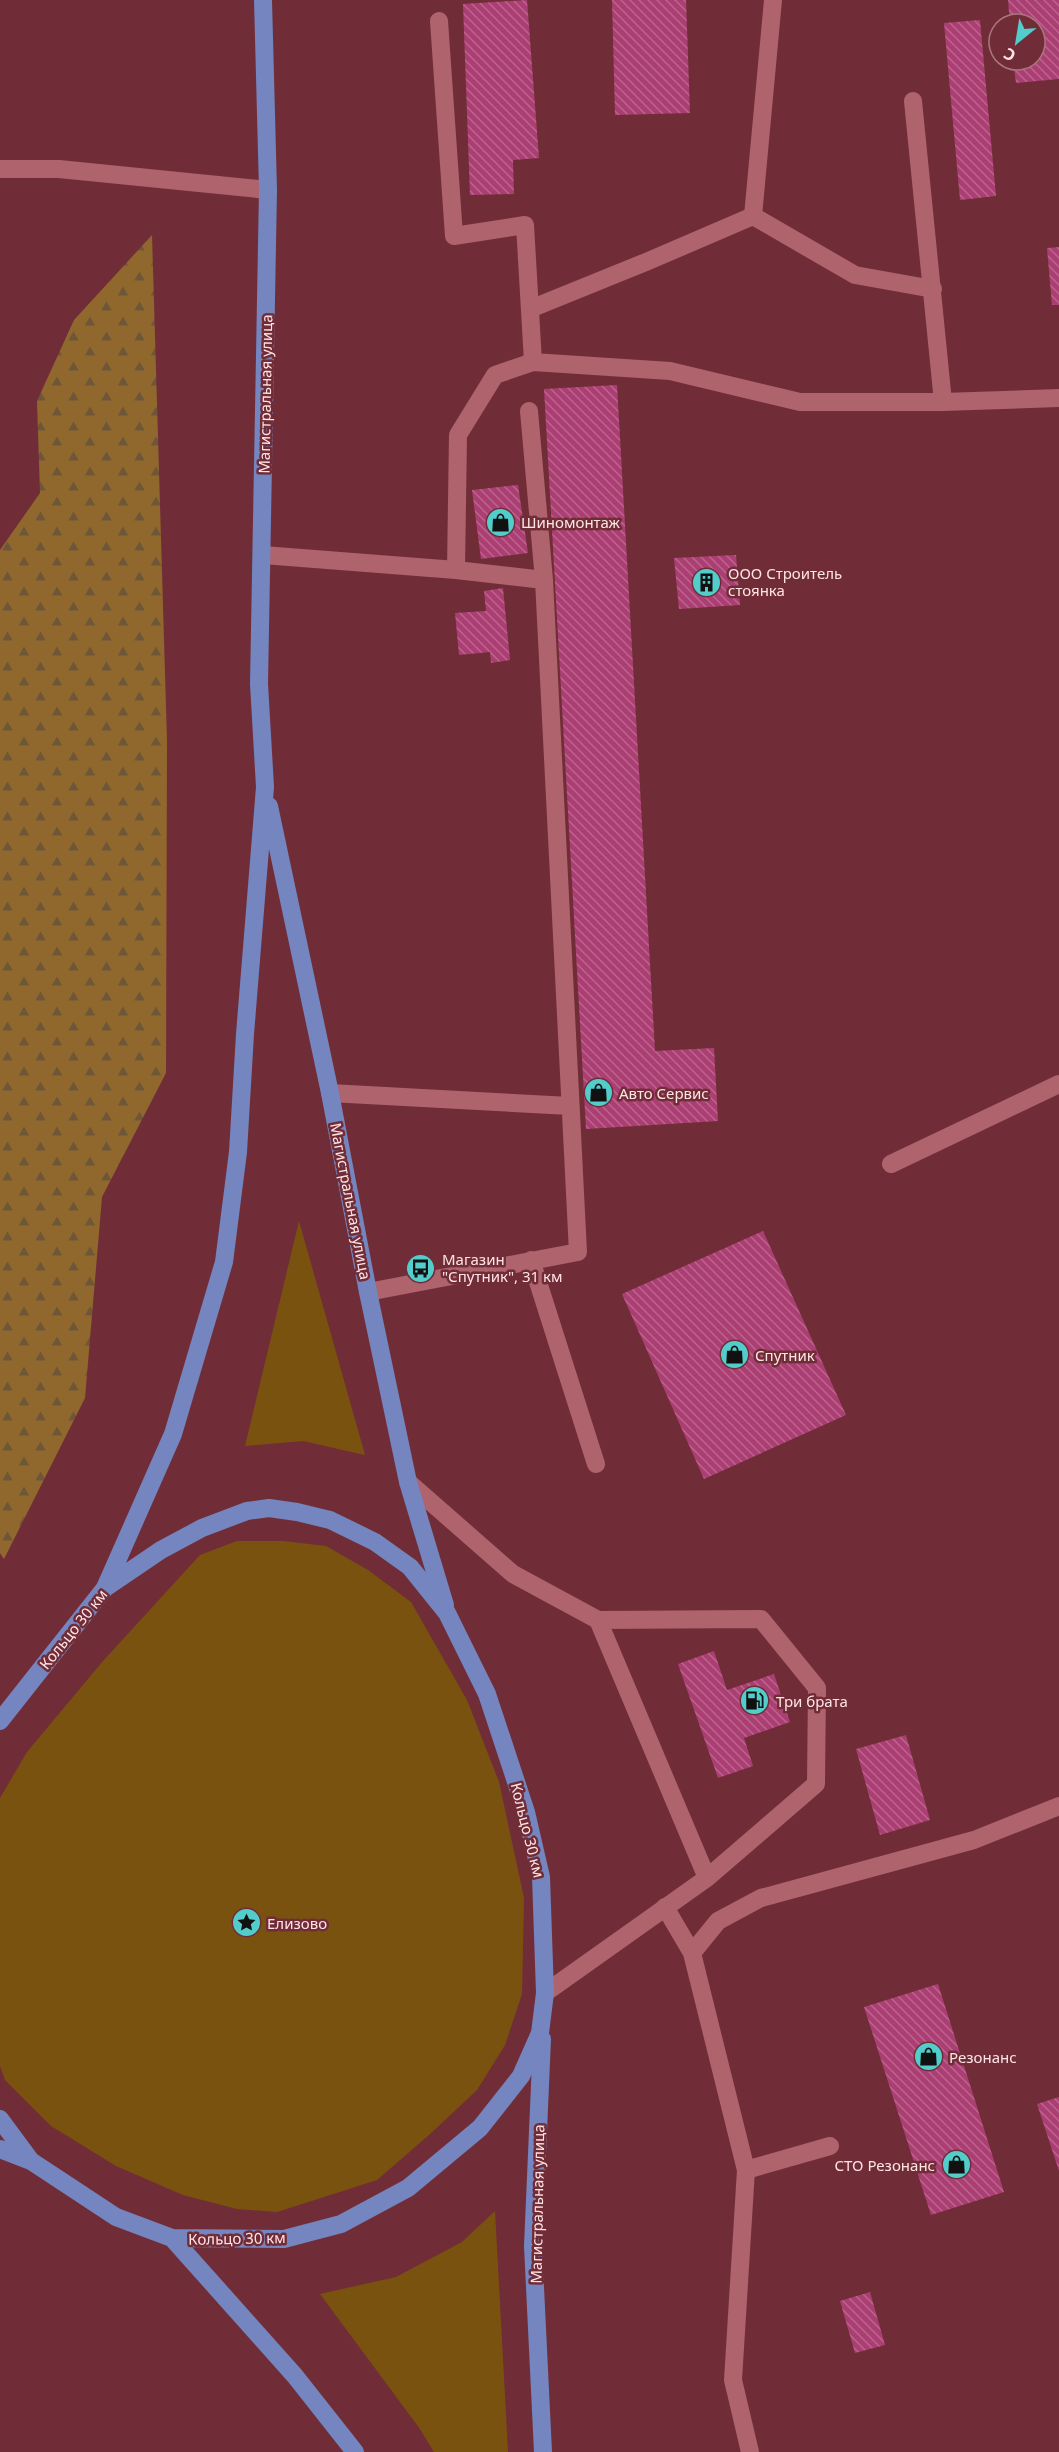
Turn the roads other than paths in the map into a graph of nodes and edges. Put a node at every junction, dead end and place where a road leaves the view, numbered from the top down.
1 (263, 0) edge
2 (773, 0) edge
3 (439, 21) dead end
4 (913, 100) dead end
5 (0, 169) edge
6 (268, 190) junction
7 (753, 216) junction
8 (933, 289) junction
9 (530, 309) junction
10 (532, 362) junction
11 (1059, 398) edge
12 (943, 402) junction
13 (529, 411) dead end
14 (263, 555) junction
15 (456, 570) junction
16 (544, 580) junction
17 (265, 787) junction
18 (1059, 1084) edge
19 (330, 1093) junction
20 (570, 1106) junction
21 (891, 1164) dead end
22 (531, 1260) junction
23 (368, 1292) junction
24 (596, 1464) dead end
25 (408, 1482) junction
26 (105, 1588) junction
27 (447, 1613) junction
28 (597, 1620) junction
29 (0, 1720) edge
30 (1059, 1806) edge
31 (708, 1878) junction
32 (665, 1907) junction
33 (692, 1953) junction
34 (545, 1993) junction
35 (0, 2119) edge
36 (830, 2146) dead end
37 (0, 2149) edge
38 (31, 2161) junction
39 (746, 2170) junction
40 (172, 2238) junction
41 (355, 2452) edge
42 (543, 2452) edge
43 (750, 2452) edge

1 - 6 main road, Магистральная улица
2 - 7 street
3 - 9 street
4 - 8 street
5 - 6 street
6 - 14 main road, Магистральная улица
7 - 8 street
7 - 9 street
8 - 12 street
9 - 10 street
10 - 12 street
10 - 15 street
11 - 12 street
13 - 16 street
14 - 15 street
14 - 17 main road, Магистральная улица
15 - 16 street
16 - 20 street
17 - 19 main road, Магистральная улица
17 - 26 main road, Магистральная улица
18 - 21 street
19 - 20 street
19 - 23 main road, Магистральная улица
20 - 22 street
22 - 23 street
22 - 24 street
23 - 25 main road, Магистральная улица
25 - 27 main road, Магистральная улица
25 - 28 street
26 - 27 main road, Кольцо 30 км
26 - 29 main road, Кольцо 30 км
27 - 34 main road, Кольцо 30 км
28 - 31 street
28 - 31 street
30 - 33 street
31 - 32 street
32 - 33 street
32 - 34 street
33 - 39 street
34 - 40 main road, Кольцо 30 км
34 - 42 main road, Магистральная улица
35 - 38 main road, Кольцо 30 км
36 - 39 street
37 - 38 main road
38 - 40 main road, Кольцо 30 км
39 - 43 street
40 - 41 main road

